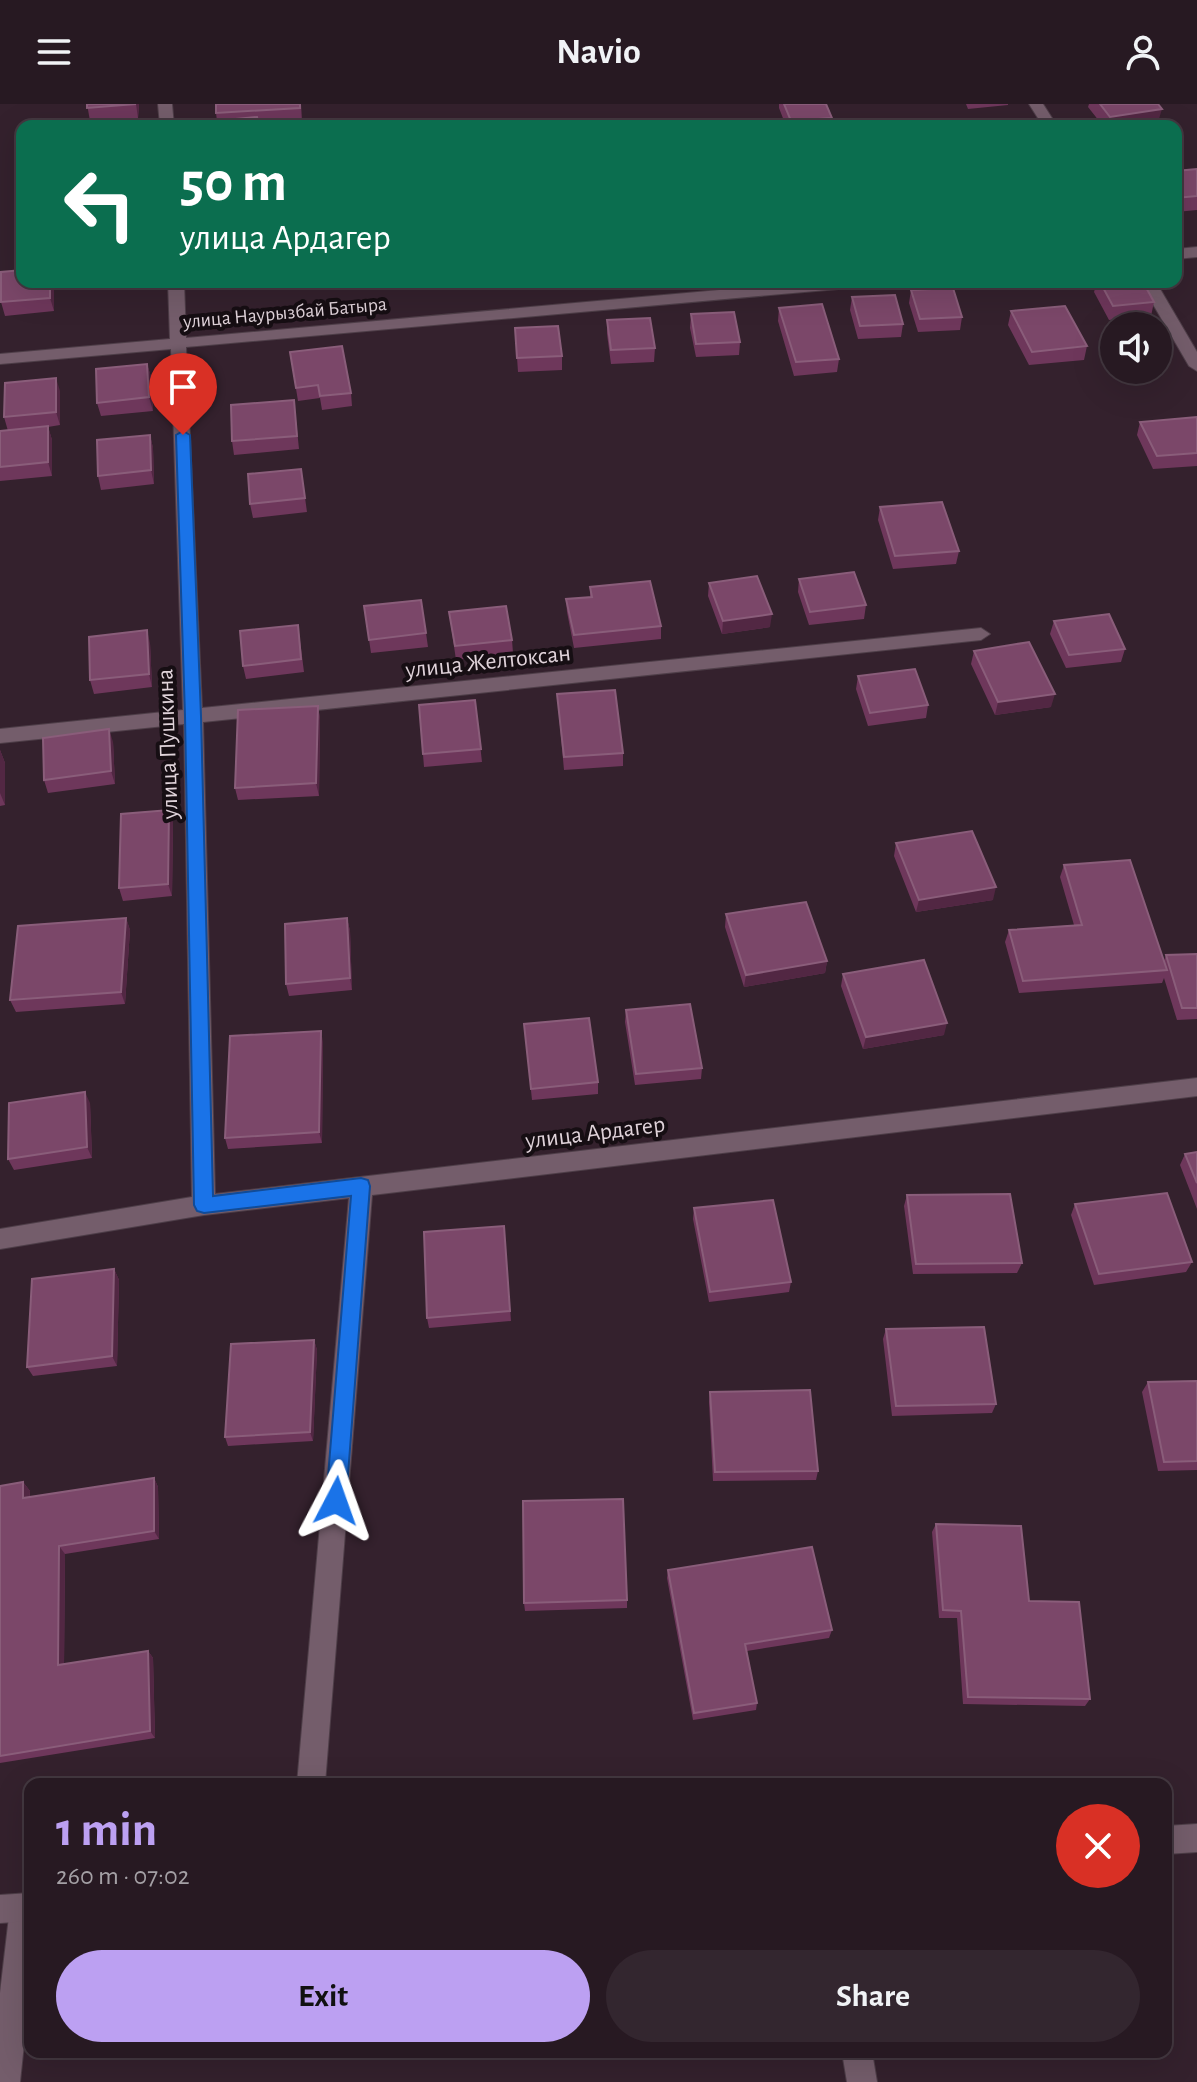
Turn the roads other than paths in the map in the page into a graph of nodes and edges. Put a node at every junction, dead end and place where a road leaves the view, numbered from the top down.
1 (176, 288) edge
2 (793, 288) edge
3 (1152, 288) edge
4 (179, 342) junction
5 (0, 359) edge
6 (1197, 366) edge
7 (981, 634) dead end
8 (193, 716) junction
9 (0, 736) edge
10 (1197, 1087) edge
11 (361, 1186) junction
12 (204, 1205) junction
13 (0, 1239) edge
14 (312, 1778) edge
15 (1197, 1838) edge
16 (1172, 1840) edge
17 (18, 1908) edge
18 (858, 2058) edge
19 (5, 2082) edge
20 (862, 2082) edge

1 - 4 street, улица Пушкина
2 - 4 street, улица Наурызбай Батыра
3 - 6 street
4 - 5 street, улица Наурызбай Батыра
4 - 8 street, улица Пушкина
7 - 8 street, улица Желтоксан
8 - 9 street, улица Желтоксан
8 - 12 street, улица Пушкина
10 - 11 street, улица Ардагер
11 - 12 street, улица Ардагер
11 - 14 street
12 - 13 street, улица Ардагер
15 - 16 street
17 - 19 street
18 - 20 street

